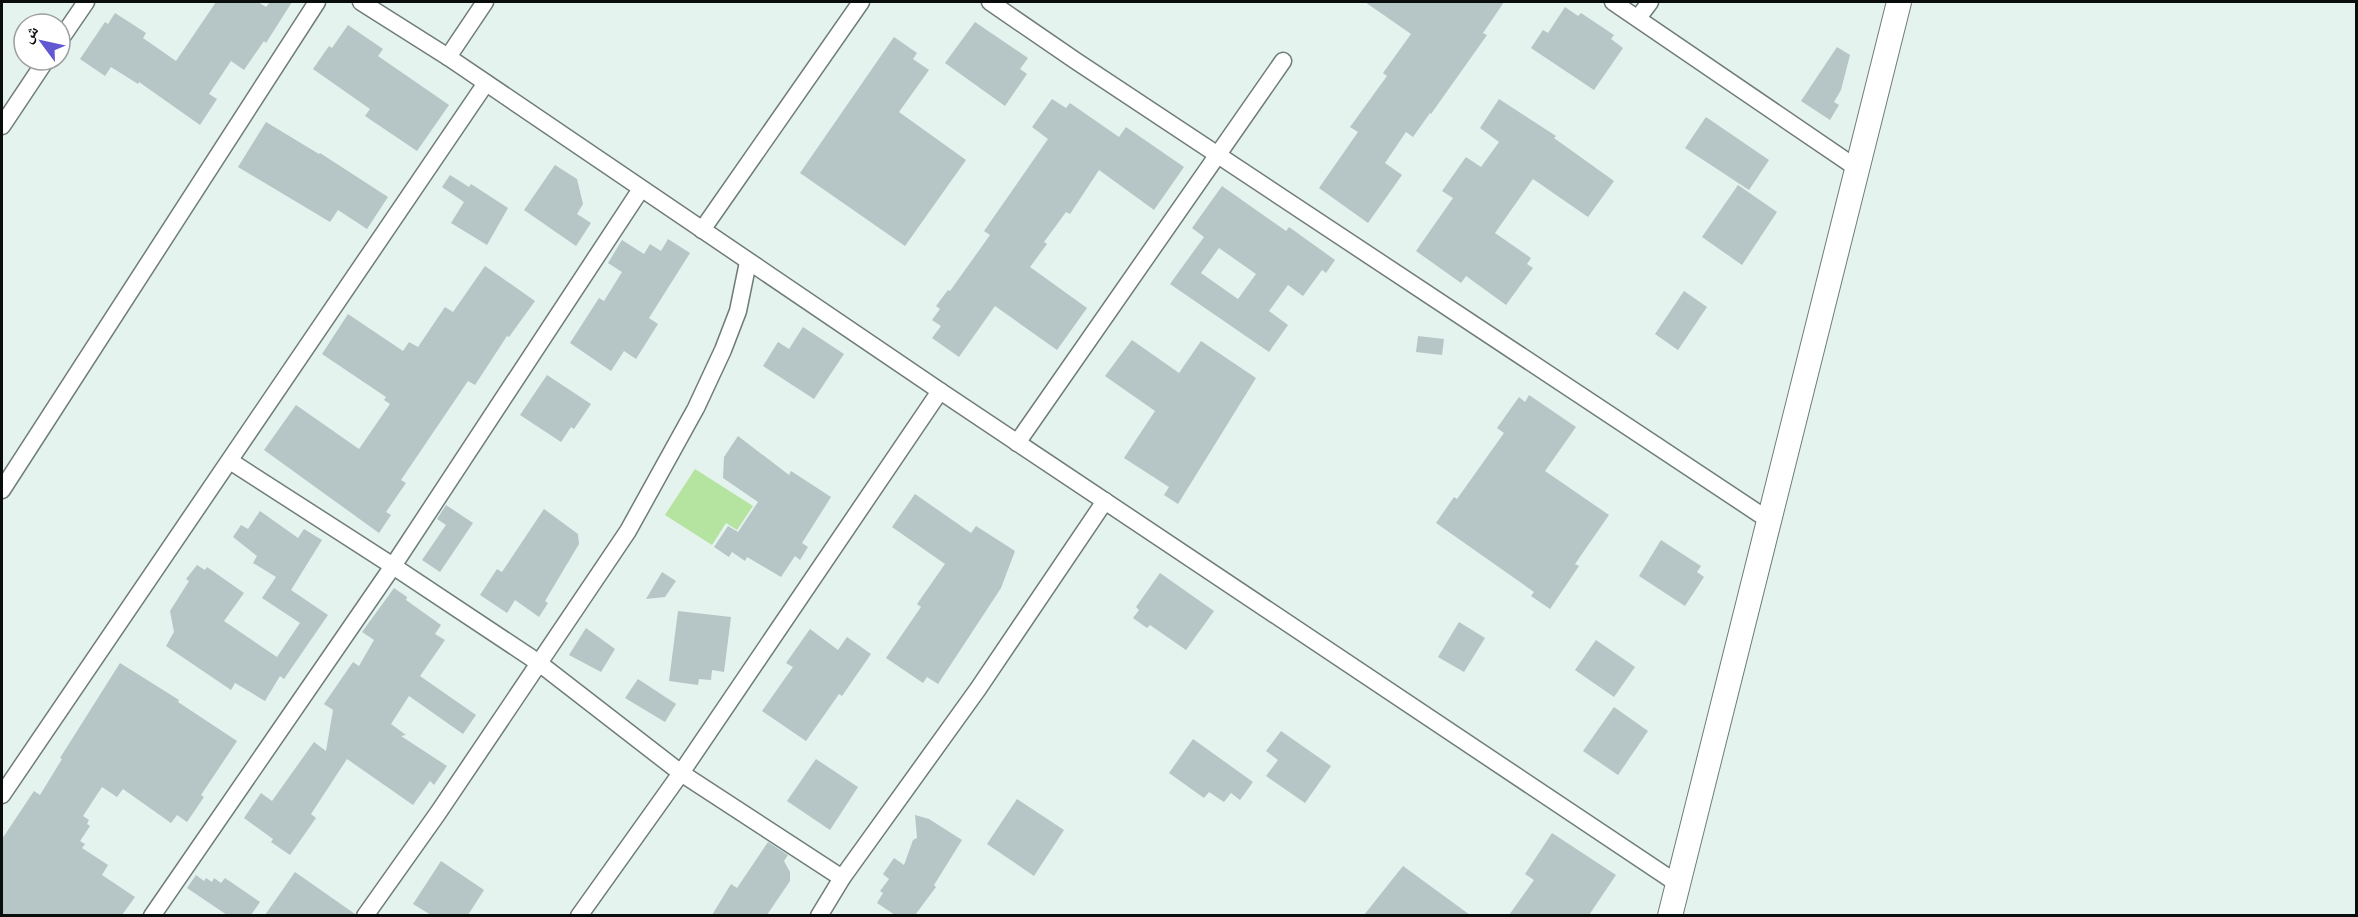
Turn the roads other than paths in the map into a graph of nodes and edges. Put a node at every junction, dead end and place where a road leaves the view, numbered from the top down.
1 (86, 2) edge
2 (317, 2) edge
3 (362, 2) edge
4 (485, 2) edge
5 (861, 2) edge
6 (990, 2) edge
7 (1613, 2) edge
8 (1650, 2) edge
9 (1899, 2) edge
10 (1638, 18) junction
11 (72, 22) edge
12 (448, 57) junction
13 (1283, 61) dead end
14 (38, 72) edge
15 (486, 83) junction
16 (2, 126) edge
17 (1217, 154) junction
18 (1858, 169) junction
19 (641, 189) junction
20 (702, 230) junction
21 (748, 262) junction
22 (940, 391) junction
23 (1017, 443) junction
24 (230, 461) junction
25 (2, 490) edge
26 (1105, 501) junction
27 (1770, 521) junction
28 (393, 566) junction
29 (539, 663) junction
30 (681, 773) junction
31 (2, 795) edge
32 (842, 878) junction
33 (1678, 884) junction
34 (152, 915) edge
35 (365, 915) edge
36 (579, 915) edge
37 (819, 915) edge
38 (1670, 915) edge

1 - 11 street
2 - 25 street
3 - 12 street
4 - 12 street
5 - 20 street
6 - 17 street
7 - 10 street
8 - 10 street
9 - 18 street
10 - 18 street
12 - 15 street
13 - 17 street
14 - 16 street
15 - 19 street
15 - 24 street
17 - 23 street
17 - 27 street
18 - 27 street
19 - 20 street
19 - 28 street
20 - 21 street
21 - 22 street
21 - 29 street
22 - 23 street
22 - 30 street
23 - 26 street
24 - 28 street
24 - 31 street
26 - 32 street
26 - 33 street
27 - 33 street
28 - 29 street
28 - 34 street
29 - 30 street
29 - 35 street
30 - 32 street
30 - 36 street
32 - 37 street
33 - 38 street

